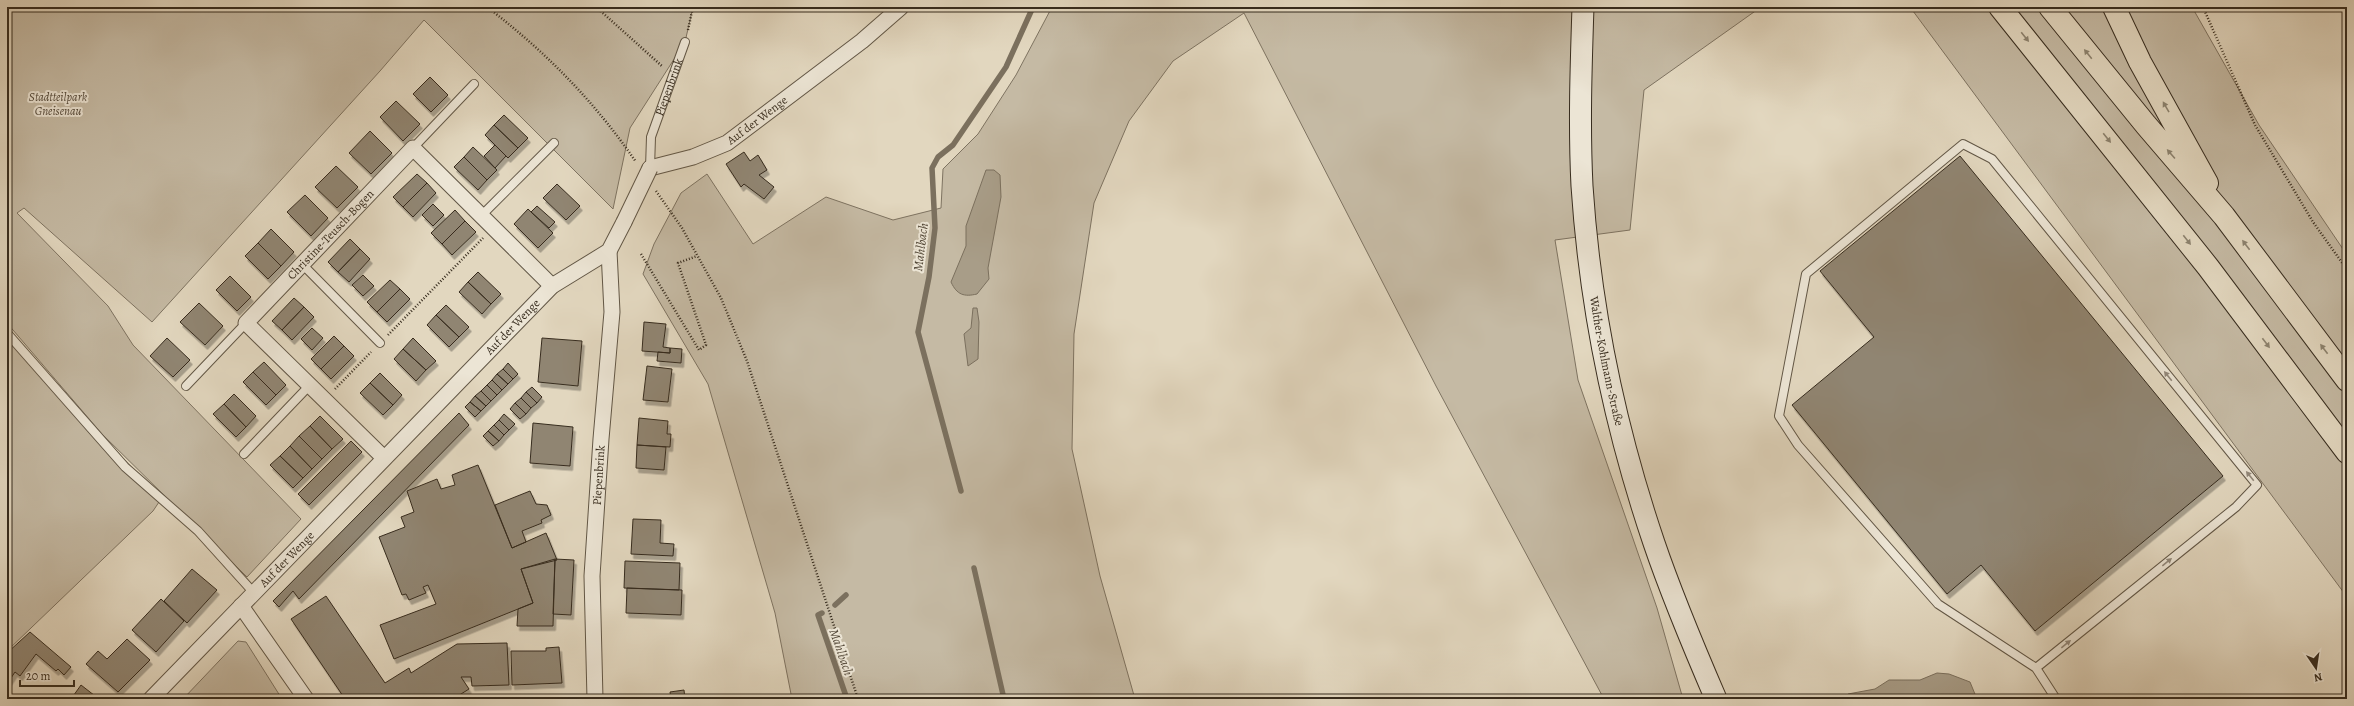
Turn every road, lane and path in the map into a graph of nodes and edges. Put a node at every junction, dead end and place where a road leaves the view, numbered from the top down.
1 (487, 7) edge
2 (596, 7) edge
3 (693, 7) edge
4 (901, 7) edge
5 (1583, 7) edge
6 (2000, 7) edge
7 (2050, 7) edge
8 (2114, 7) edge
9 (2203, 7) edge
10 (685, 42) joint
11 (650, 55) dead end
12 (474, 84) dead end
13 (554, 143) dead end
14 (413, 148) junction
15 (645, 167) junction
16 (652, 185) dead end
17 (481, 216) junction
18 (2224, 216) junction
19 (493, 228) junction
20 (609, 252) junction
21 (641, 254) dead end
22 (697, 256) junction
23 (302, 264) junction
24 (2347, 266) edge
25 (552, 286) junction
26 (246, 323) junction
27 (7, 333) edge
28 (380, 343) junction
29 (2347, 380) edge
30 (310, 385) junction
31 (186, 386) dead end
32 (324, 400) junction
33 (2347, 452) edge
34 (244, 454) dead end
35 (383, 458) junction
36 (254, 593) junction
37 (241, 606) junction
38 (2036, 668) junction
39 (151, 699) edge
40 (306, 699) edge
41 (595, 699) edge
42 (858, 699) edge
43 (1716, 699) edge
44 (2056, 699) edge

1 - 15 path
2 - 11 path
3 - 10 path, Piepenbrink
4 - 15 street, Auf der Wenge
5 - 43 main road, Walther-Kohlmann-Straße
6 -> 33 highway
18 -> 7 highway
18 -> 8 highway
9 - 24 path
10 - 15 lane, Piepenbrink
12 - 14 lane
13 - 17 lane
14 - 17 street
14 - 23 street, Christine-Teusch-Bogen
15 - 20 street, bridge
16 - 22 path
17 - 19 street
29 -> 18 highway
19 - 25 street
19 - 28 path
20 - 25 street, Auf der Wenge
20 - 41 street, Piepenbrink
21 - 22 path
22 - 42 path
23 - 26 street, Christine-Teusch-Bogen
23 - 28 lane
25 - 35 street, Auf der Wenge
26 - 30 street
26 - 31 lane
27 - 36 lane
28 - 32 path
30 - 32 street
30 - 34 lane
32 - 35 street
35 - 36 street, Auf der Wenge
36 - 37 street, Auf der Wenge
37 - 39 street, Auf der Wenge
37 - 40 street
38 -> 38 lane
38 - 44 lane

